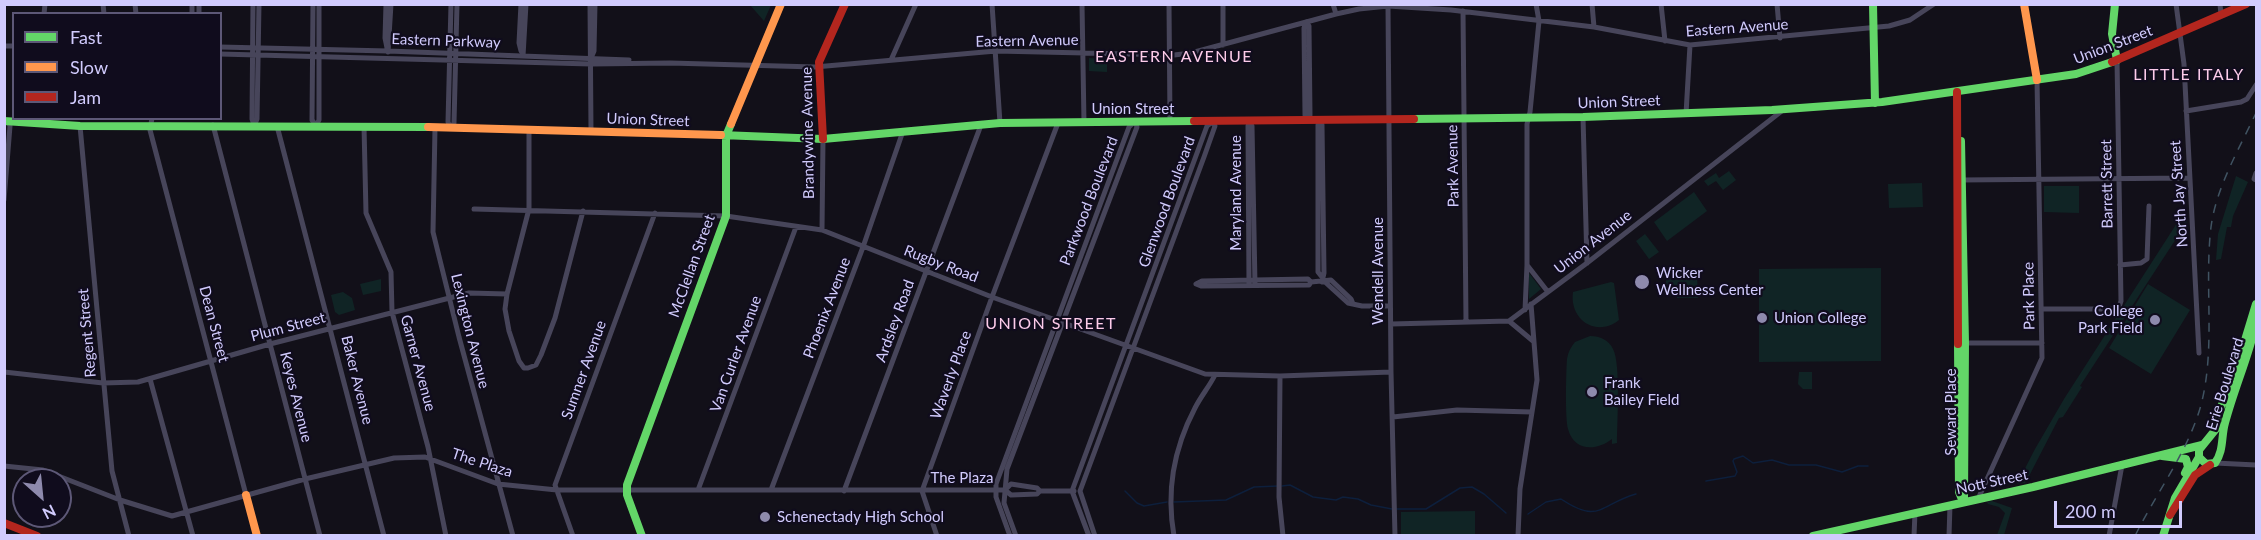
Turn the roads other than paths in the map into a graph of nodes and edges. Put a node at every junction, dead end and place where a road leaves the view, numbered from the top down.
1 (253, 4) edge
2 (259, 4) edge
3 (313, 4) edge
4 (319, 4) edge
5 (386, 4) edge
6 (392, 4) edge
7 (451, 4) edge
8 (457, 4) edge
9 (520, 4) edge
10 (526, 4) edge
11 (590, 4) edge
12 (596, 4) edge
13 (781, 4) edge
14 (845, 4) edge
15 (916, 4) edge
16 (992, 4) edge
17 (1082, 4) edge
18 (1169, 4) edge
19 (1222, 4) edge
20 (1334, 4) edge
21 (1480, 4) edge
22 (1536, 4) edge
23 (1592, 4) edge
24 (1661, 4) edge
25 (1777, 4) edge
26 (1873, 4) edge
27 (1934, 4) edge
28 (2024, 4) edge
29 (2115, 4) edge
30 (2176, 4) edge
31 (2220, 4) edge
32 (2246, 4) edge
33 (1388, 6) junction
34 (1451, 7) edge
35 (1463, 11) junction
36 (1481, 13) junction
37 (1336, 14) junction
38 (2221, 15) junction
39 (1539, 21) junction
40 (1306, 22) junction
41 (1594, 27) junction
42 (1874, 29) junction
43 (2180, 33) junction
44 (1780, 38) junction
45 (1665, 41) junction
46 (1223, 45) junction
47 (1690, 45) junction
48 (222, 47) edge
49 (256, 48) junction
50 (996, 51) junction
51 (1083, 52) junction
52 (316, 53) junction
53 (222, 54) edge
54 (388, 54) junction
55 (1170, 54) junction
56 (256, 55) junction
57 (452, 56) junction
58 (523, 58) junction
59 (891, 60) junction
60 (2117, 60) junction
61 (591, 61) junction
62 (754, 66) junction
63 (819, 67) junction
64 (2037, 80) junction
65 (2256, 85) edge
66 (1957, 92) junction
67 (1875, 103) junction
68 (1784, 109) junction
69 (2186, 111) junction
70 (1686, 114) junction
71 (1582, 117) junction
72 (1464, 118) junction
73 (1528, 118) junction
74 (1308, 120) junction
75 (1320, 120) junction
76 (1390, 120) junction
77 (6, 121) edge
78 (1250, 121) junction
79 (121, 122) edge
80 (152, 122) edge
81 (1135, 122) junction
82 (1170, 122) junction
83 (1212, 122) junction
84 (1000, 123) junction
85 (1059, 123) junction
86 (1083, 123) junction
87 (213, 125) junction
88 (981, 125) junction
89 (80, 126) junction
90 (254, 126) junction
91 (277, 126) junction
92 (316, 126) junction
93 (364, 126) junction
94 (435, 128) junction
95 (450, 128) junction
96 (529, 130) junction
97 (591, 131) junction
98 (902, 134) junction
99 (726, 136) junction
100 (823, 139) junction
101 (2119, 177) junction
102 (2189, 178) junction
103 (1959, 180) junction
104 (2039, 180) junction
105 (4, 200) edge
106 (2149, 206) dead end
107 (474, 209) dead end
108 (529, 209) junction
109 (584, 211) junction
110 (655, 213) junction
111 (726, 216) junction
112 (796, 227) junction
113 (822, 230) junction
114 (863, 247) junction
115 (1587, 263) junction
116 (2120, 264) junction
117 (1527, 265) junction
118 (927, 271) junction
119 (1323, 280) junction
120 (1252, 282) junction
121 (1548, 292) junction
122 (507, 294) junction
123 (992, 297) junction
124 (450, 298) junction
125 (1532, 304) junction
126 (2256, 304) edge
127 (1390, 306) junction
128 (1525, 309) junction
129 (2042, 309) junction
130 (392, 312) junction
131 (1466, 321) junction
132 (1509, 321) junction
133 (1060, 322) junction
134 (1391, 324) junction
135 (2256, 324) edge
136 (331, 328) junction
137 (1533, 341) junction
138 (1961, 343) junction
139 (2043, 343) junction
140 (270, 344) junction
141 (1130, 348) junction
142 (2199, 353) dead end
143 (210, 361) junction
144 (4, 372) edge
145 (1391, 372) junction
146 (1215, 375) junction
147 (1280, 376) junction
148 (150, 380) junction
149 (103, 383) junction
150 (1533, 412) junction
151 (1393, 417) junction
152 (2203, 444) junction
153 (2177, 452) junction
154 (2221, 453) junction
155 (2162, 456) junction
156 (2198, 456) junction
157 (429, 458) junction
158 (2234, 463) junction
159 (365, 464) junction
160 (2212, 464) junction
161 (2122, 465) junction
162 (2256, 465) edge
163 (4, 466) edge
164 (305, 479) junction
165 (2184, 482) junction
166 (498, 484) junction
167 (557, 490) junction
168 (626, 490) junction
169 (698, 490) junction
170 (771, 490) junction
171 (995, 490) junction
172 (1005, 490) junction
173 (844, 491) junction
174 (922, 491) junction
175 (1040, 491) junction
176 (1072, 491) junction
177 (1080, 491) junction
178 (246, 495) junction
179 (1978, 499) junction
180 (120, 500) junction
181 (1964, 502) junction
182 (1950, 505) junction
183 (186, 512) junction
184 (1915, 512) junction
185 (2169, 517) junction
186 (4, 523) edge
187 (1829, 534) edge
188 (37, 536) edge
189 (129, 536) edge
190 (193, 536) edge
191 (257, 536) edge
192 (320, 536) edge
193 (384, 536) edge
194 (446, 536) edge
195 (513, 536) edge
196 (573, 536) edge
197 (642, 536) edge
198 (937, 536) edge
199 (1010, 536) edge
200 (1016, 536) edge
201 (1089, 536) edge
202 (1095, 536) edge
203 (1174, 536) edge
204 (1283, 536) edge
205 (1395, 536) edge
206 (1518, 536) edge
207 (1813, 536) edge
208 (1914, 536) edge
209 (1949, 536) edge
210 (2109, 536) edge
211 (2163, 536) edge

1 - 49 street
2 - 49 street
3 - 52 street
4 - 52 street
5 - 54 street
6 - 54 street
7 - 57 street
8 - 57 street
9 - 58 street
10 - 58 street
11 - 61 street
12 - 61 street
13 - 62 main road, McClellan Street
14 - 63 main road, Brandywine Avenue
15 - 59 street
16 - 50 street
17 - 51 street
18 - 55 street
19 - 46 street
20 - 37 street
21 - 36 street
22 - 39 street
23 - 41 street
24 - 45 street
25 - 44 street
26 - 42 main road
27 - 42 street, Eastern Avenue
28 - 64 main road
29 - 60 main road
30 - 43 street, North Jay Street
31 - 38 street
32 - 38 main road, Union Street
33 - 34 street, Eastern Avenue
33 - 37 street, Eastern Avenue
33 - 76 street, Wendell Avenue
34 - 35 street, Eastern Avenue
35 - 36 street, Eastern Avenue
35 - 72 street, Park Avenue
36 - 39 street, Eastern Avenue
37 - 40 street, Eastern Avenue
38 - 43 main road, Union Street
39 - 41 street, Eastern Avenue
39 - 73 street
40 - 46 street, Eastern Avenue
40 - 74 street
41 - 45 street, Eastern Avenue
42 - 44 street, Eastern Avenue
42 - 67 main road
43 - 60 main road, Union Street
43 - 69 street, North Jay Street
44 - 47 street, Eastern Avenue
45 - 47 street, Eastern Avenue
46 - 55 street, Eastern Avenue
47 - 70 street
48 - 49 street, Eastern Parkway
49 - 52 street, Eastern Parkway
49 - 56 street
50 - 51 street, Eastern Avenue
50 - 59 street, Eastern Avenue
50 - 84 street
51 - 55 street, Eastern Avenue
51 - 86 street
52 - 54 street, Eastern Parkway
52 - 56 street, Eastern Parkway
52 - 92 street
53 - 56 street, Eastern Parkway
54 - 57 street, Eastern Parkway
55 - 82 street
56 - 90 street
57 - 58 street, Eastern Parkway
57 - 95 street
58 - 61 street, Eastern Parkway
59 - 63 street, Eastern Avenue
60 - 64 main road, Union Street
60 - 101 street, Barrett Street
61 - 62 street, Eastern Parkway
61 - 97 street
62 - 63 street, Eastern Parkway
62 - 99 main road, McClellan Street
63 - 100 main road, Brandywine Avenue
64 - 66 main road, Union Street
64 - 104 street, Park Place
65 - 69 street
66 - 67 main road, Union Street
66 - 103 main road, Seward Place
67 - 68 main road, Union Street
68 - 70 main road, Union Street
68 - 115 street, Union Avenue
69 - 102 street, North Jay Street
70 - 71 main road, Union Street
71 - 73 main road, Union Street
71 - 115 street
72 - 73 main road, Union Street
72 - 76 main road, Union Street
72 - 131 street, Park Avenue
73 - 117 street
74 - 75 main road, Union Street
74 - 78 main road, Union Street
75 - 76 main road, Union Street
75 - 119 street
76 - 127 street, Wendell Avenue
77 - 89 main road, Union Street
77 - 105 street
78 - 83 main road, Union Street
78 - 120 street, Maryland Avenue
79 - 80 main road, Union Street
79 - 89 main road, Union Street
80 - 87 main road, Union Street
80 - 143 street, Dean Street
81 - 82 main road, Union Street
81 - 86 main road, Union Street
81 - 133 street, Parkwood Boulevard
82 - 83 main road, Union Street
83 - 141 street, Glenwood Boulevard
84 - 85 main road, Union Street
84 - 88 main road, Union Street
85 - 86 main road, Union Street
85 - 123 street, Waverly Place
87 - 90 main road, Union Street
87 - 140 street, Keyes Avenue
88 - 98 main road, Union Street
88 - 118 street, Ardsley Road
89 - 149 street, Regent Street
90 - 91 main road, Union Street
91 - 92 main road, Union Street
91 - 136 street, Baker Avenue
92 - 93 main road, Union Street
93 - 94 main road, Union Street
93 - 130 street, Garner Avenue
94 - 95 main road, Union Street
94 - 124 street, Lexington Avenue
95 - 96 main road, Union Street
96 - 97 main road, Union Street
96 - 108 street
97 - 99 main road, Union Street
98 - 100 main road, Union Street
98 - 114 street, Phoenix Avenue
99 - 100 main road, Union Street
99 - 111 main road, McClellan Street
100 - 113 street, Brandywine Avenue
101 - 102 street
101 - 104 street
101 - 116 street, Barrett Street
102 - 142 street, North Jay Street
103 - 104 street
103 - 138 main road, Seward Place
104 - 129 street, Park Place
106 - 116 street
107 - 108 street, Rugby Road
108 - 109 street, Rugby Road
108 - 122 street
109 - 110 street, Rugby Road
109 - 122 street
110 - 111 street, Rugby Road
110 - 167 street, Sumner Avenue
111 - 112 street, Rugby Road
111 - 168 main road, McClellan Street
112 - 113 street, Rugby Road
112 - 169 street, Van Curler Avenue
113 - 114 street, Rugby Road
114 - 118 street, Rugby Road
114 - 170 street, Phoenix Avenue
115 - 121 street, Union Avenue
116 - 129 street, Barrett Street
117 - 121 street
117 - 128 street
118 - 123 street, Rugby Road
118 - 173 street, Ardsley Road
119 - 120 street
119 - 127 street
120 - 120 street
121 - 125 street, Union Avenue
122 - 124 street, Plum Street
123 - 133 street, Rugby Road
123 - 174 street, Waverly Place
124 - 130 street, Plum Street
124 - 166 street, Lexington Avenue
125 - 128 street, Union Avenue
125 - 137 street
126 - 152 main road, Erie Boulevard
127 - 134 street, Wendell Avenue
128 - 132 street, Union Avenue
129 - 139 street, Park Place
130 - 136 street, Plum Street
130 - 157 street, Garner Avenue
131 - 132 street
131 - 134 street
132 - 137 street
133 - 141 street, Rugby Road
133 - 171 street, Parkwood Boulevard
133 - 172 street, Parkwood Boulevard
134 - 145 street, Wendell Avenue
135 - 154 main road, Erie Boulevard
136 - 140 street, Plum Street
136 - 159 street, Baker Avenue
137 - 150 street
138 - 139 street
138 - 181 main road, Seward Place
139 - 179 street, Park Place
140 - 143 street, Plum Street
140 - 164 street, Keyes Avenue
141 - 146 street, Rugby Road
141 - 176 street, Glenwood Boulevard
141 - 177 street, Glenwood Boulevard
143 - 148 street, Plum Street
143 - 178 street, Dean Street
144 - 149 street, Plum Street
145 - 147 street, Rugby Road
145 - 151 street, Wendell Avenue
146 - 147 street, Rugby Road
146 - 203 street
147 - 204 street
148 - 149 street, Plum Street
148 - 183 street
149 - 180 street, Regent Street
150 - 151 street
150 - 206 street
151 - 205 street, Wendell Avenue
152 - 153 main road, Nott Street
152 - 154 main road
152 - 156 main road
153 - 155 main road, Nott Street
153 - 156 main road, Nott Street
154 - 158 street
154 - 160 main road
155 - 161 main road, Nott Street
155 - 165 main road
156 - 160 main road
156 - 165 main road
157 - 159 street, The Plaza
157 - 166 street, The Plaza
157 - 194 street, Garner Avenue
158 - 160 street
158 - 162 street
159 - 164 street, The Plaza
159 - 193 street, Baker Avenue
160 - 185 main road
161 - 179 main road, Nott Street
161 - 210 street
163 - 180 street, The Plaza
164 - 178 street, The Plaza
164 - 192 street, Keyes Avenue
165 - 185 main road
166 - 167 street, The Plaza
166 - 195 street, Lexington Avenue
167 - 168 street, The Plaza
167 - 196 street
168 - 169 street, The Plaza
168 - 197 main road
169 - 170 street, The Plaza
170 - 173 street, The Plaza
171 - 172 street, The Plaza
171 - 174 street, The Plaza
171 - 199 street
172 - 175 street, The Plaza
172 - 175 street, The Plaza
172 - 200 street, Parkwood Boulevard
173 - 174 street, The Plaza
174 - 198 street
175 - 176 street, The Plaza
176 - 177 street, The Plaza
176 - 201 street
177 - 202 street
178 - 183 street, The Plaza
178 - 191 main road, Dean Street
179 - 181 main road, Nott Street
180 - 183 street, The Plaza
180 - 189 street, Regent Street
181 - 182 main road, Nott Street
182 - 184 main road, Nott Street
182 - 209 street
183 - 190 street
184 - 187 main road, Nott Street
184 - 208 street
185 - 211 main road
186 - 188 main road
187 - 207 main road, Nott Street

